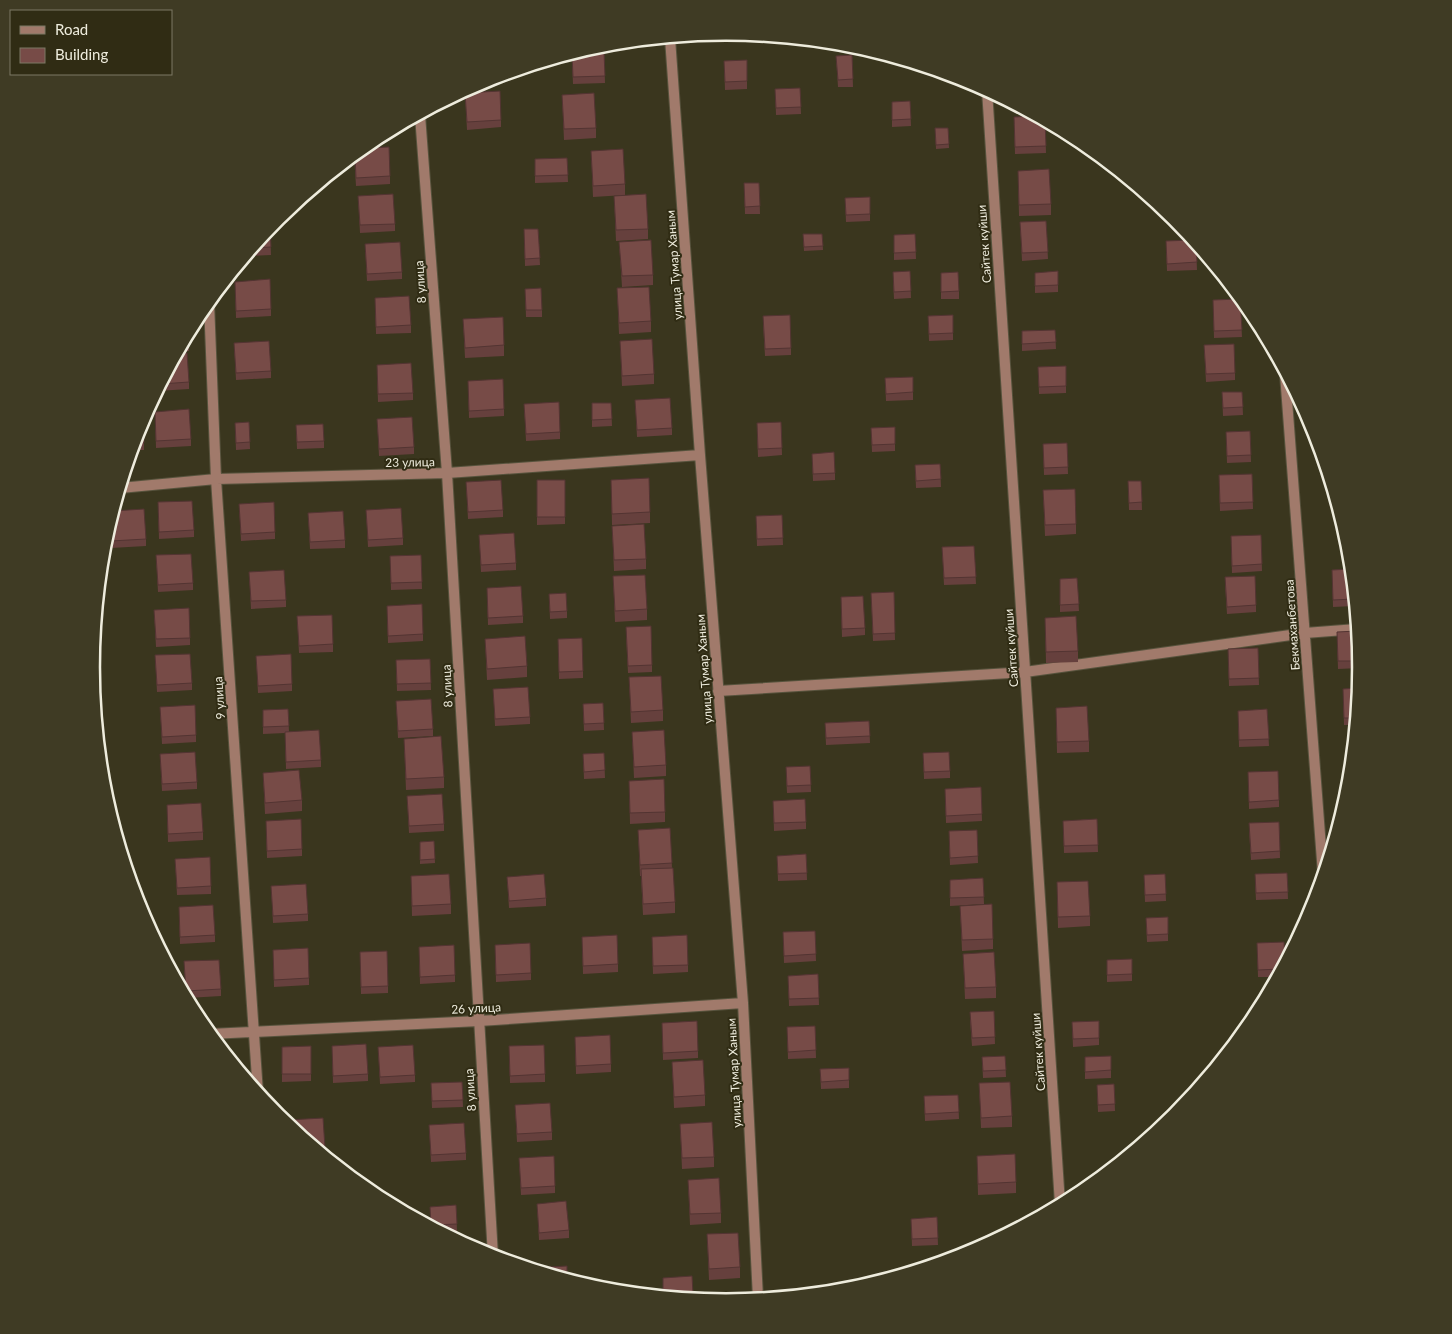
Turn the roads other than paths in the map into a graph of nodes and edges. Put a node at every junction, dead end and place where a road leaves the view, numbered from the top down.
1 (670, 44) edge
2 (988, 99) edge
3 (421, 121) edge
4 (209, 314) edge
5 (1286, 388) edge
6 (700, 455) junction
7 (447, 474) junction
8 (216, 479) junction
9 (127, 487) edge
10 (1350, 630) edge
11 (1305, 633) junction
12 (1025, 672) junction
13 (718, 691) junction
14 (1322, 858) edge
15 (743, 1003) junction
16 (478, 1021) junction
17 (255, 1031) junction
18 (219, 1033) edge
19 (257, 1081) edge
20 (1059, 1196) edge
21 (492, 1247) edge
22 (758, 1291) edge

1 - 6 street, улица Тумар Ханым
2 - 12 street, Сайтек куйши
3 - 7 street, 8 улица
4 - 8 street, 9 улица
5 - 11 street, Бекмаханбетова
6 - 7 street, 23 улица
6 - 13 street, улица Тумар Ханым
7 - 8 street, 23 улица
7 - 16 street, 8 улица
8 - 9 street, 23 улица
8 - 17 street, 9 улица
10 - 11 street
11 - 12 street
11 - 14 street, Бекмаханбетова
12 - 13 street
12 - 20 street, Сайтек куйши
13 - 15 street, улица Тумар Ханым
15 - 16 street, 26 улица
15 - 22 street, улица Тумар Ханым
16 - 17 street, 26 улица
16 - 21 street, 8 улица
17 - 18 street, 26 улица
17 - 19 street, 9 улица

